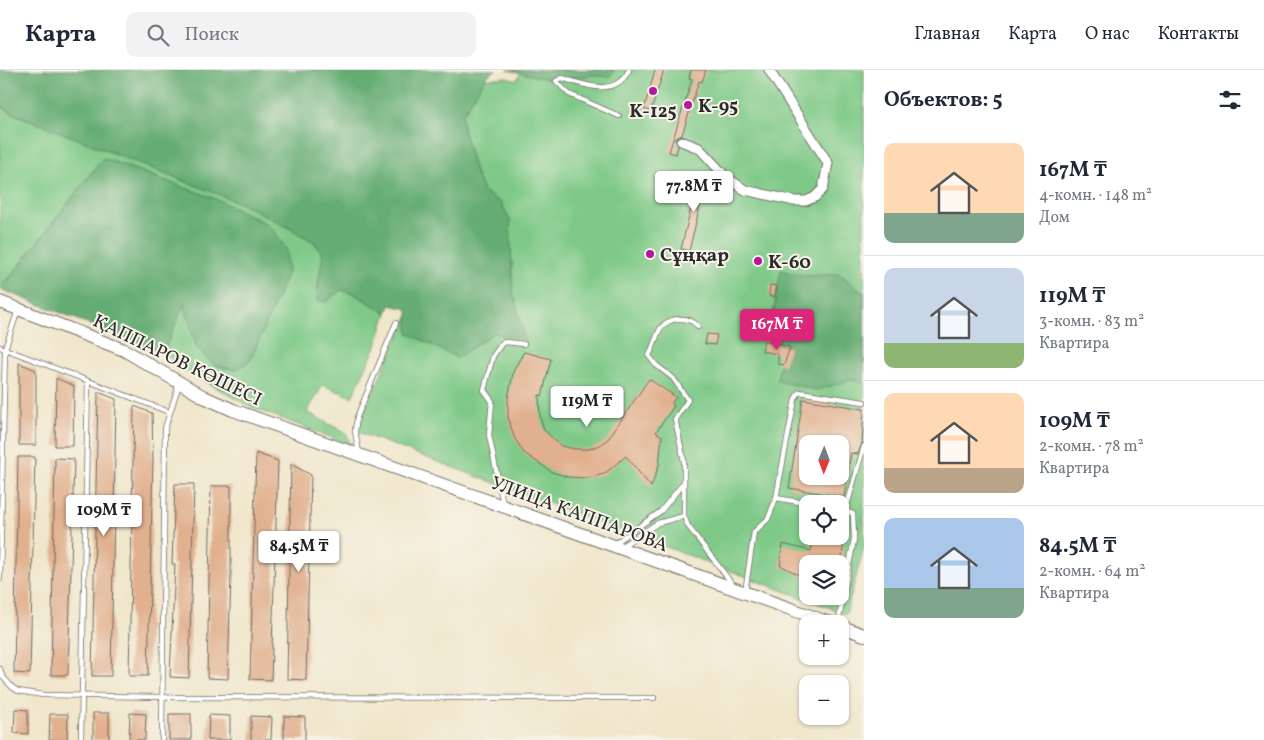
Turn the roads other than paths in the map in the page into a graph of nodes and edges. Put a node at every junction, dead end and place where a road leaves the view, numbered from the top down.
1 (629, 70) edge
2 (769, 70) edge
3 (619, 116) dead end
4 (681, 141) dead end
5 (0, 302) edge
6 (19, 309) junction
7 (396, 323) dead end
8 (698, 328) dead end
9 (524, 344) dead end
10 (2, 348) edge
11 (88, 381) junction
12 (180, 382) junction
13 (864, 402) edge
14 (169, 412) junction
15 (313, 439) joint
16 (864, 446) edge
17 (360, 454) junction
18 (684, 481) junction
19 (776, 498) junction
20 (849, 499) edge
21 (799, 502) edge
22 (504, 506) junction
23 (849, 512) edge
24 (684, 516) junction
25 (618, 546) junction
26 (0, 579) edge
27 (739, 591) junction
28 (807, 615) edge
29 (841, 615) edge
30 (849, 629) edge
31 (864, 635) edge
32 (0, 668) edge
33 (83, 696) junction
34 (162, 697) junction
35 (654, 698) dead end
36 (81, 740) edge
37 (162, 740) edge

1 - 3 lane
2 - 4 street
5 - 6 street, ҚАППАРОВ КӨШЕСІ
6 - 10 lane
6 - 12 street, ҚАППАРОВ КӨШЕСІ
7 - 17 lane
8 - 18 lane
9 - 22 lane
10 - 11 lane
10 - 26 lane
11 - 14 lane
11 - 33 lane
12 - 14 lane
12 - 15 street, ҚАППАРОВ КӨШЕСІ
13 - 19 lane
14 - 34 lane
15 - 17 street, УЛИЦА КАППАРОВА
16 - 20 lane
17 - 22 street, УЛИЦА КАППАРОВА
18 - 24 lane
18 - 25 lane
19 - 21 lane
19 - 27 lane
22 - 25 street, УЛИЦА КАППАРОВА
23 - 29 lane
24 - 25 lane
24 - 27 lane
25 - 27 street, УЛИЦА КАППАРОВА
27 - 28 street, УЛИЦА КАППАРОВА
30 - 31 street
32 - 33 lane
33 - 34 lane
33 - 36 lane
34 - 35 lane
34 - 37 lane

